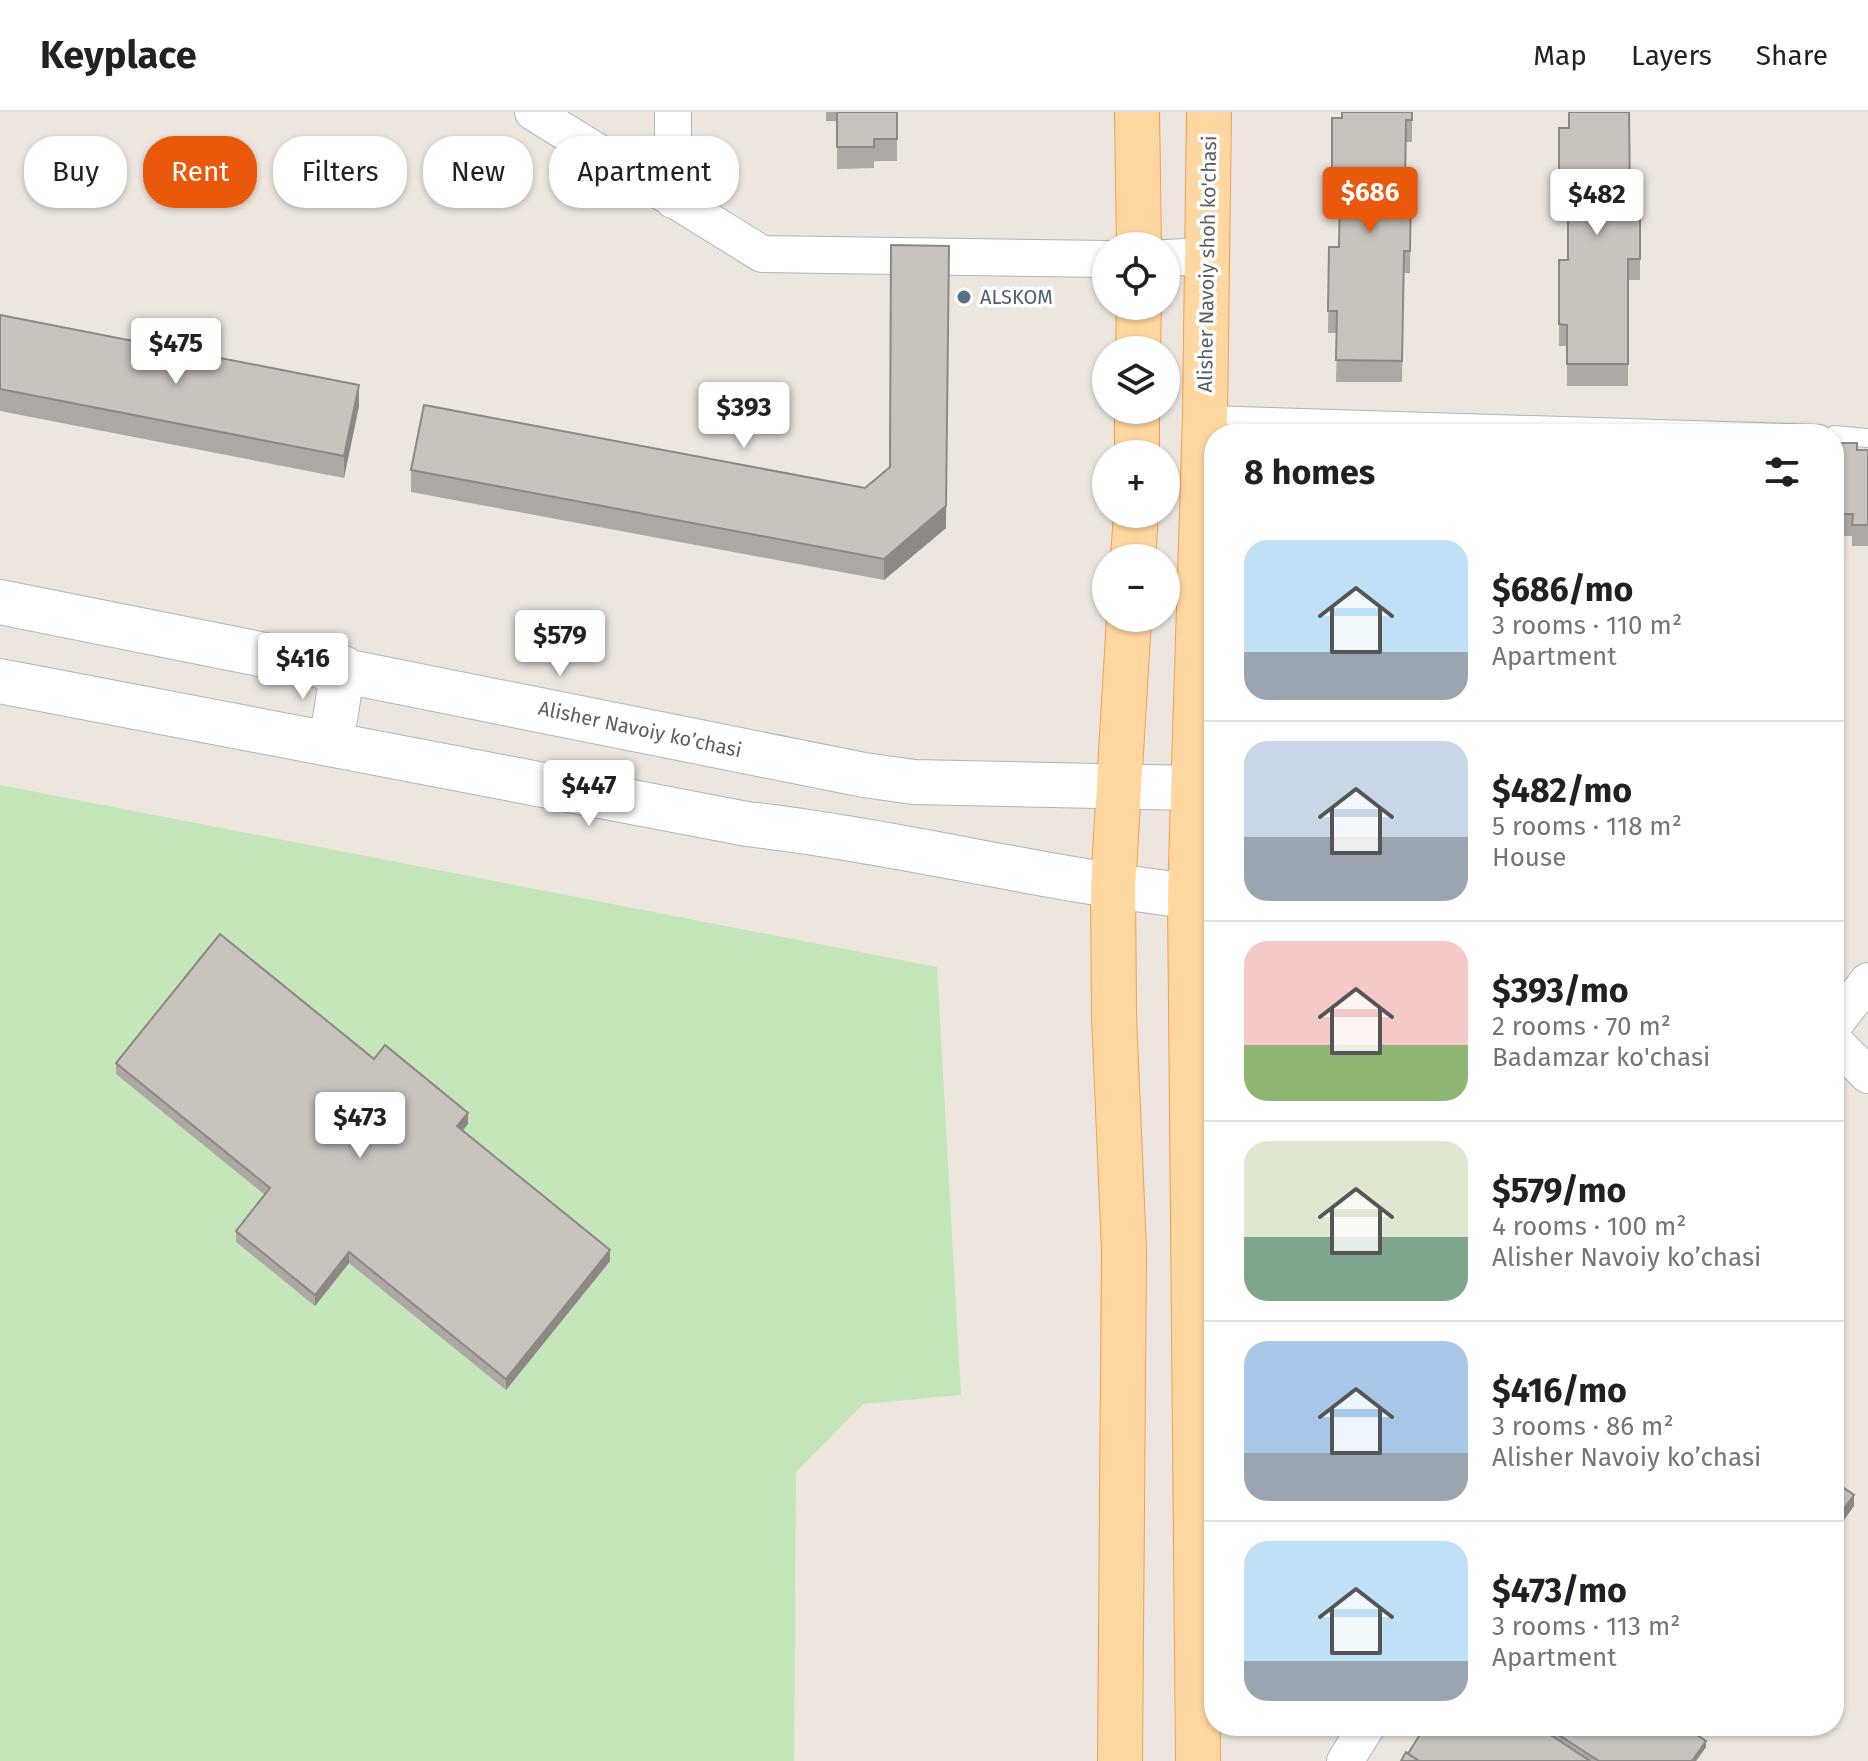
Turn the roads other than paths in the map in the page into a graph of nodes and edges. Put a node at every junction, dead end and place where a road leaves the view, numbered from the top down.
1 (533, 112) edge
2 (673, 112) edge
3 (1137, 112) edge
4 (1209, 112) edge
5 (571, 136) edge
6 (673, 136) edge
7 (686, 208) edge
8 (1139, 232) edge
9 (1187, 257) edge
10 (1092, 259) edge
11 (1205, 415) junction
12 (1205, 424) edge
13 (1496, 424) edge
14 (1844, 436) edge
15 (1868, 438) edge
16 (1204, 444) edge
17 (0, 602) edge
18 (1128, 632) edge
19 (343, 668) junction
20 (0, 681) edge
21 (331, 744) junction
22 (1117, 787) junction
23 (1192, 788) junction
24 (1113, 887) junction
25 (1190, 896) junction
26 (1868, 981) edge
27 (1844, 1012) edge
28 (1844, 1051) edge
29 (1868, 1075) edge
30 (1361, 1736) edge
31 (1120, 1761) edge
32 (1198, 1761) edge
33 (1345, 1761) edge

1 - 5 street
2 - 6 street
3 - 8 main road
4 - 9 main road, Alisher Navoiy shoh ko'chasi
7 - 10 street
9 - 11 main road, Alisher Navoiy shoh ko'chasi
11 - 12 main road, Alisher Navoiy shoh ko'chasi
11 - 13 lane
14 - 15 lane
16 - 23 main road, Alisher Navoiy shoh ko'chasi
17 - 19 main road, Alisher Navoiy ko’chasi
18 - 22 main road
19 - 21 main road
19 - 22 main road, Alisher Navoiy ko’chasi
20 - 21 main road
21 - 24 main road
22 - 23 main road, Alisher Navoiy ko’chasi
22 - 24 main road
23 - 25 main road, Alisher Navoiy shoh ko'chasi
24 - 25 main road
24 - 31 main road
25 - 32 main road, Alisher Navoiy shoh ko'chasi
26 - 27 street
28 - 29 street
30 - 33 street

